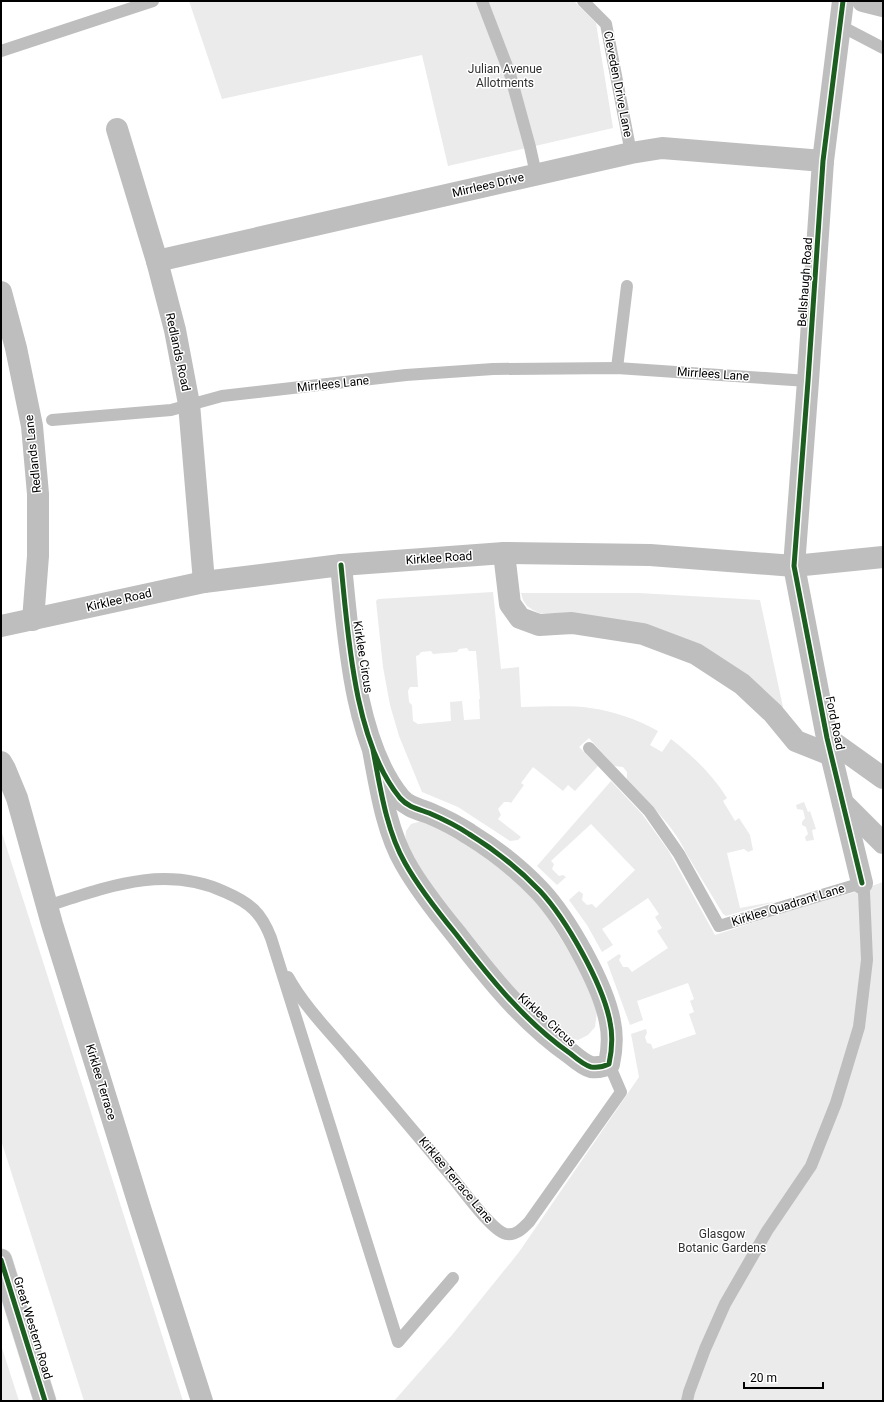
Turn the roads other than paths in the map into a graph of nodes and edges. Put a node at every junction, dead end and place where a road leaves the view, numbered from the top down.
1 (153, 1) edge
2 (482, 1) edge
3 (583, 1) edge
4 (843, 1) edge
5 (863, 1) edge
6 (883, 6) edge
7 (839, 25) junction
8 (883, 48) edge
9 (1, 51) edge
10 (117, 129) dead end
11 (631, 153) junction
12 (822, 161) junction
13 (536, 174) junction
14 (157, 261) junction
15 (627, 286) dead end
16 (1, 292) edge
17 (617, 368) junction
18 (808, 381) junction
19 (189, 404) junction
20 (52, 420) dead end
21 (504, 553) junction
22 (883, 557) edge
23 (341, 565) junction
24 (794, 566) junction
25 (204, 582) junction
26 (33, 620) junction
27 (1, 626) edge
28 (829, 746) junction
29 (589, 748) dead end
30 (373, 750) junction
31 (1, 762) edge
32 (883, 778) edge
33 (843, 803) junction
34 (883, 843) edge
35 (862, 883) junction
36 (47, 906) junction
37 (275, 953) junction
38 (609, 1064) junction
39 (1, 1260) edge
40 (453, 1278) dead end
41 (45, 1401) edge
42 (202, 1401) edge
43 (687, 1401) edge

1 - 9 lane
2 - 13 lane
3 - 11 lane, Cleveden Drive Lane
4 - 7 street, Bellshaugh Road
5 - 6 street
7 - 8 lane
7 - 12 street, Bellshaugh Road
10 - 14 street, Redlands Road
11 - 12 street, Mirrlees Drive
11 - 13 street, Mirrlees Drive
12 - 18 street, Bellshaugh Road
13 - 14 street, Mirrlees Drive
14 - 19 street, Redlands Road
15 - 17 lane
16 - 26 street, Redlands Lane
17 - 18 lane, Mirrlees Lane
17 - 19 lane, Mirrlees Lane
18 - 24 street, Bellshaugh Road
19 - 20 lane, Mirrlees Lane
19 - 25 street, Redlands Road
21 - 23 street, Kirklee Road
21 - 24 street, Kirklee Road
21 - 28 street
22 - 24 street, Kirklee Road
23 - 25 street, Kirklee Road
23 - 30 street, Kirklee Circus
24 - 28 street, Ford Road
25 - 26 street, Kirklee Road
26 - 27 street, Kirklee Road
28 - 32 street
28 - 33 street, Ford Road
29 - 35 lane, Kirklee Quadrant Lane
30 - 38 street, Kirklee Circus
30 - 38 street, Kirklee Circus
31 - 36 street, Kirklee Terrace
33 - 34 street
33 - 35 street, Ford Road
35 - 43 lane
36 - 37 lane, Kirklee Terrace Lane
36 - 42 street, Kirklee Terrace
37 - 38 lane, Kirklee Terrace Lane
37 - 40 lane, Kirklee Terrace Lane
39 - 41 street, Great Western Road

